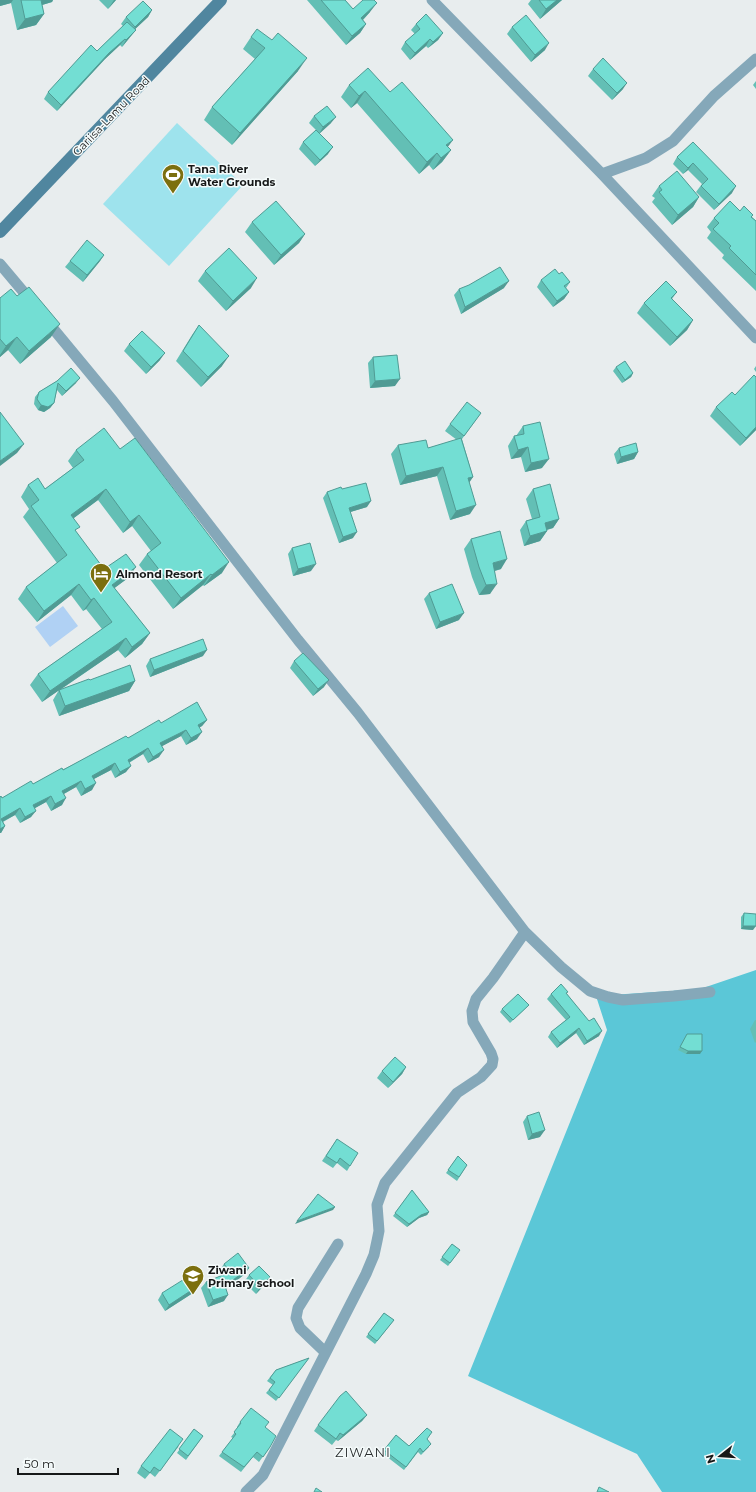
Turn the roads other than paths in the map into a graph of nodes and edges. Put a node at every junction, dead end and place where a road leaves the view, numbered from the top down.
1 (221, 0) edge
2 (432, 0) edge
3 (756, 59) edge
4 (602, 174) junction
5 (0, 232) edge
6 (0, 264) edge
7 (756, 338) edge
8 (525, 932) junction
9 (710, 992) dead end
10 (338, 1244) dead end
11 (325, 1352) junction
12 (246, 1492) edge

1 - 5 street, Gariisa-Lamu Road
2 - 4 street
3 - 4 street
4 - 7 street
6 - 8 street
8 - 9 street
8 - 11 street
10 - 11 street
11 - 12 street

